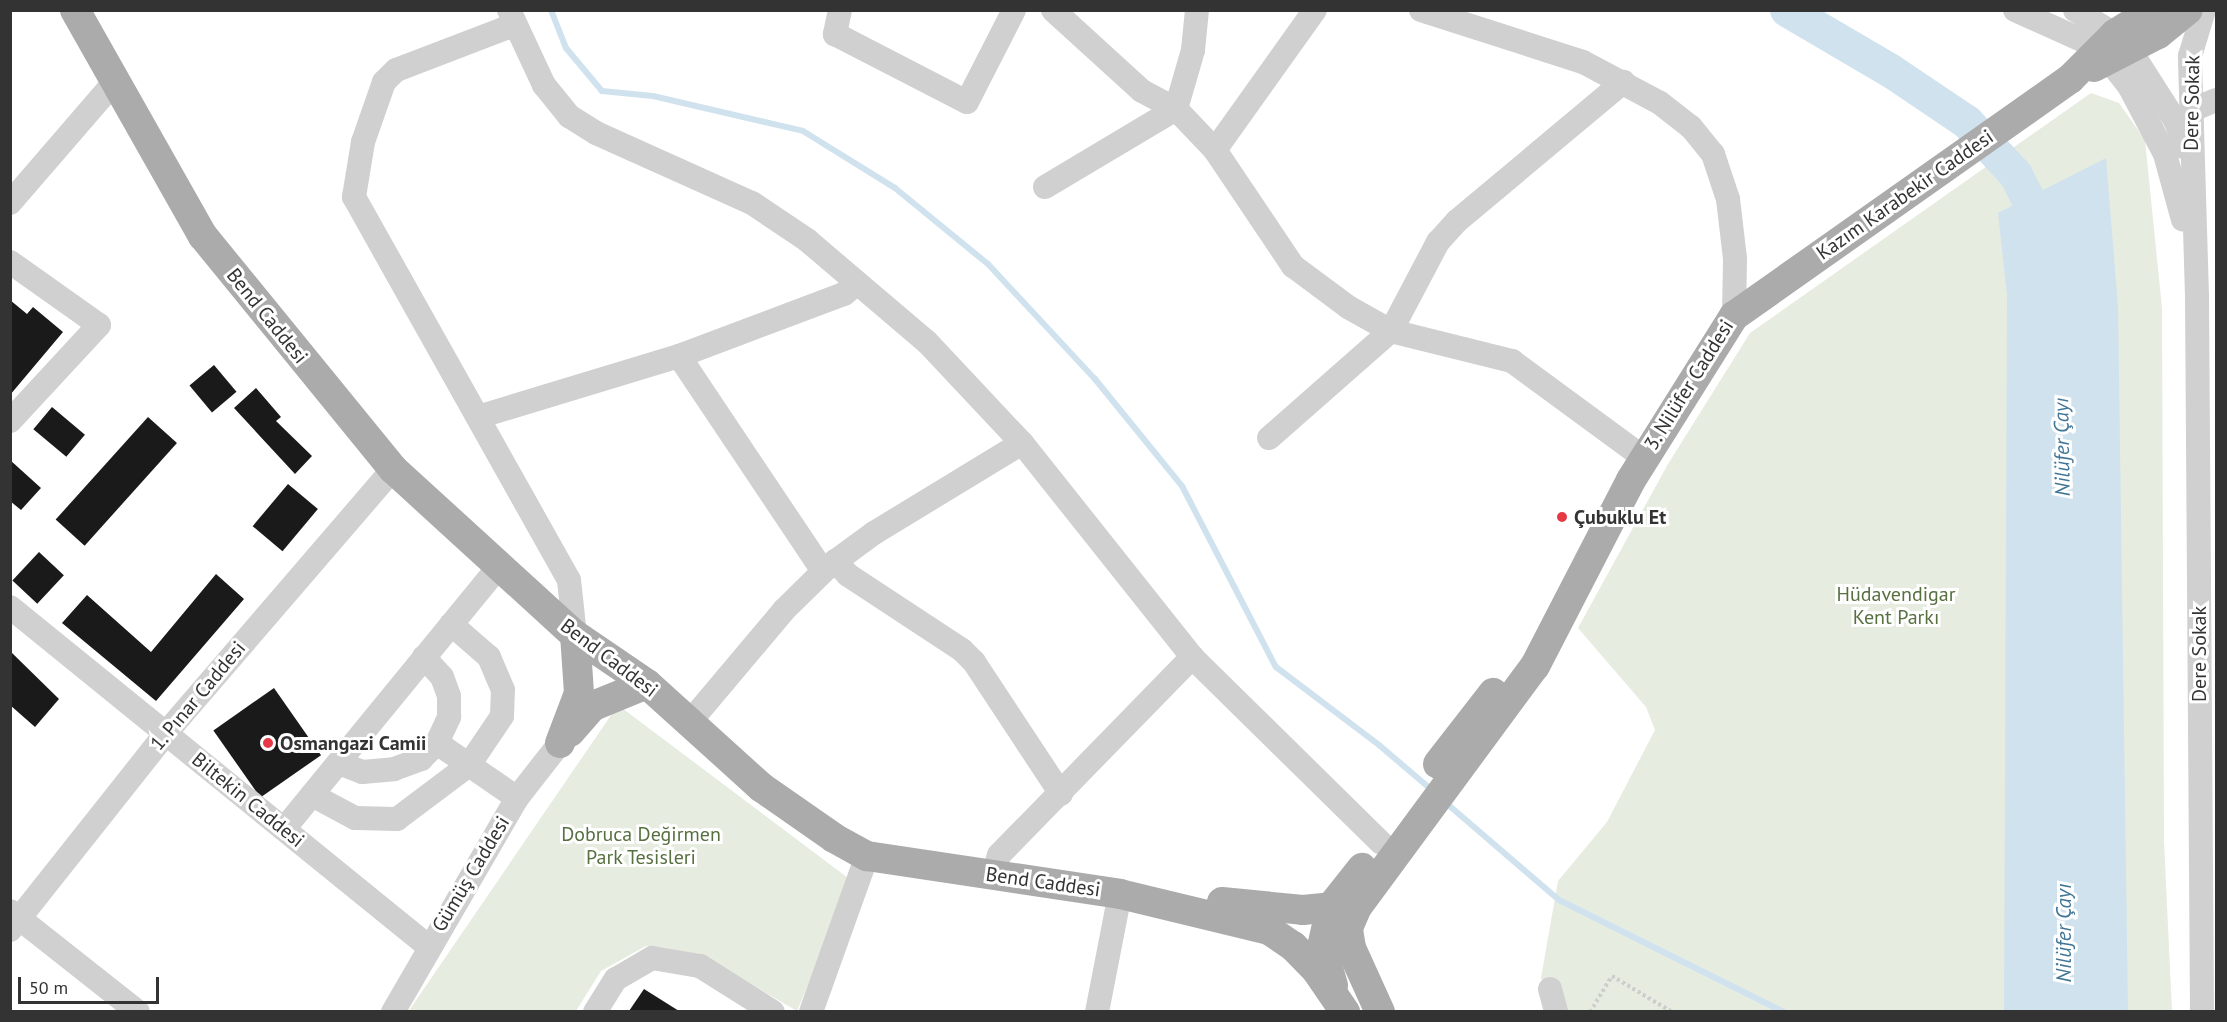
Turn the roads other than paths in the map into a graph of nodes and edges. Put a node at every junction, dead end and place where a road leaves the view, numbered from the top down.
1 (75, 10) edge
2 (840, 10) edge
3 (1014, 10) edge
4 (1053, 10) edge
5 (1197, 10) edge
6 (1315, 10) edge
7 (1421, 10) edge
8 (2015, 10) edge
9 (2075, 10) edge
10 (2153, 10) edge
11 (2188, 10) edge
12 (2204, 10) edge
13 (512, 18) edge
14 (2113, 48) junction
15 (116, 80) junction
16 (1623, 82) junction
17 (2217, 100) edge
18 (1176, 109) junction
19 (2190, 111) junction
20 (1215, 150) junction
21 (2191, 162) junction
22 (1045, 188) dead end
23 (10, 203) edge
24 (10, 262) edge
25 (857, 283) junction
26 (2197, 296) junction
27 (1734, 316) junction
28 (1391, 331) junction
29 (679, 356) junction
30 (478, 417) junction
31 (10, 420) edge
32 (1269, 438) dead end
33 (1022, 443) junction
34 (1644, 458) junction
35 (393, 469) junction
36 (499, 566) junction
37 (829, 566) junction
38 (10, 607) edge
39 (452, 624) junction
40 (575, 635) junction
41 (424, 657) junction
42 (1192, 657) junction
43 (647, 684) junction
44 (689, 723) junction
45 (166, 733) junction
46 (437, 743) junction
47 (560, 743) junction
48 (339, 762) junction
49 (469, 765) junction
50 (1061, 794) junction
51 (312, 795) junction
52 (517, 798) junction
53 (1409, 819) junction
54 (284, 829) junction
55 (1381, 843) junction
56 (867, 856) junction
57 (993, 874) junction
58 (1120, 894) junction
59 (1329, 916) junction
60 (14, 920) edge
61 (1269, 930) junction
62 (429, 946) junction
63 (1344, 1009) edge
64 (138, 1011) edge
65 (393, 1011) edge
66 (595, 1011) edge
67 (772, 1011) edge
68 (811, 1011) edge
69 (1097, 1011) edge
70 (1380, 1011) edge
71 (2202, 1011) edge

1 - 15 main road, Bend Caddesi
2 - 3 street
4 - 18 street
5 - 18 street
6 - 20 street
7 - 16 street, 3. Nilüfer Caddesi
8 - 14 street, Dere Sokak
9 - 14 street
10 - 14 main road, Kazım Karabekir Caddesi
11 - 14 main road, Kazım Karabekir Caddesi
12 - 19 street, Dere Sokak
13 - 25 street
13 - 30 street
14 - 21 street, Dere Sokak
14 - 26 street, Dere Sokak
14 - 27 main road, Kazım Karabekir Caddesi
15 - 23 street
15 - 35 main road, Bend Caddesi
16 - 27 street, 3. Nilüfer Caddesi
16 - 28 street
17 - 19 street
18 - 20 street
18 - 22 street
19 - 21 street, Dere Sokak
20 - 28 street
21 - 26 street, Dere Sokak
24 - 31 street
25 - 29 street
25 - 33 street
26 - 71 street, Dere Sokak
27 - 34 main road, 3. Nilüfer Caddesi
28 - 32 street
28 - 34 street
29 - 30 street
29 - 37 street
30 - 40 street
33 - 37 street
33 - 42 street
34 - 53 main road, 3. Nilüfer Caddesi
35 - 36 main road, Bend Caddesi
35 - 45 street, 1. Pınar Caddesi
36 - 39 street
36 - 40 main road, Bend Caddesi
37 - 44 street
37 - 50 street
38 - 45 street, Biltekin Caddesi
39 - 41 street
39 - 49 street
40 - 43 main road, Bend Caddesi
40 - 47 main road
41 - 46 street
41 - 48 street
42 - 50 street
42 - 55 street
43 - 44 main road, Bend Caddesi
43 - 47 main road
44 - 56 main road, Bend Caddesi
45 - 54 street, Biltekin Caddesi
45 - 60 street, 1. Pınar Caddesi
46 - 48 street
46 - 49 street
47 - 52 street, Gümüş Caddesi
48 - 51 street
49 - 51 street
49 - 52 street
50 - 57 street
51 - 54 street
52 - 62 street, Gümüş Caddesi
53 - 55 main road
53 - 59 main road
54 - 62 street, Biltekin Caddesi
55 - 59 main road
56 - 57 main road, Bend Caddesi
56 - 68 street
57 - 58 main road, Bend Caddesi
58 - 59 main road
58 - 61 main road, Bend Caddesi
58 - 69 street
59 - 61 main road
59 - 63 main road
59 - 70 main road
60 - 64 street
61 - 63 main road, Bend Caddesi
62 - 65 street, Gümüş Caddesi
66 - 67 street

